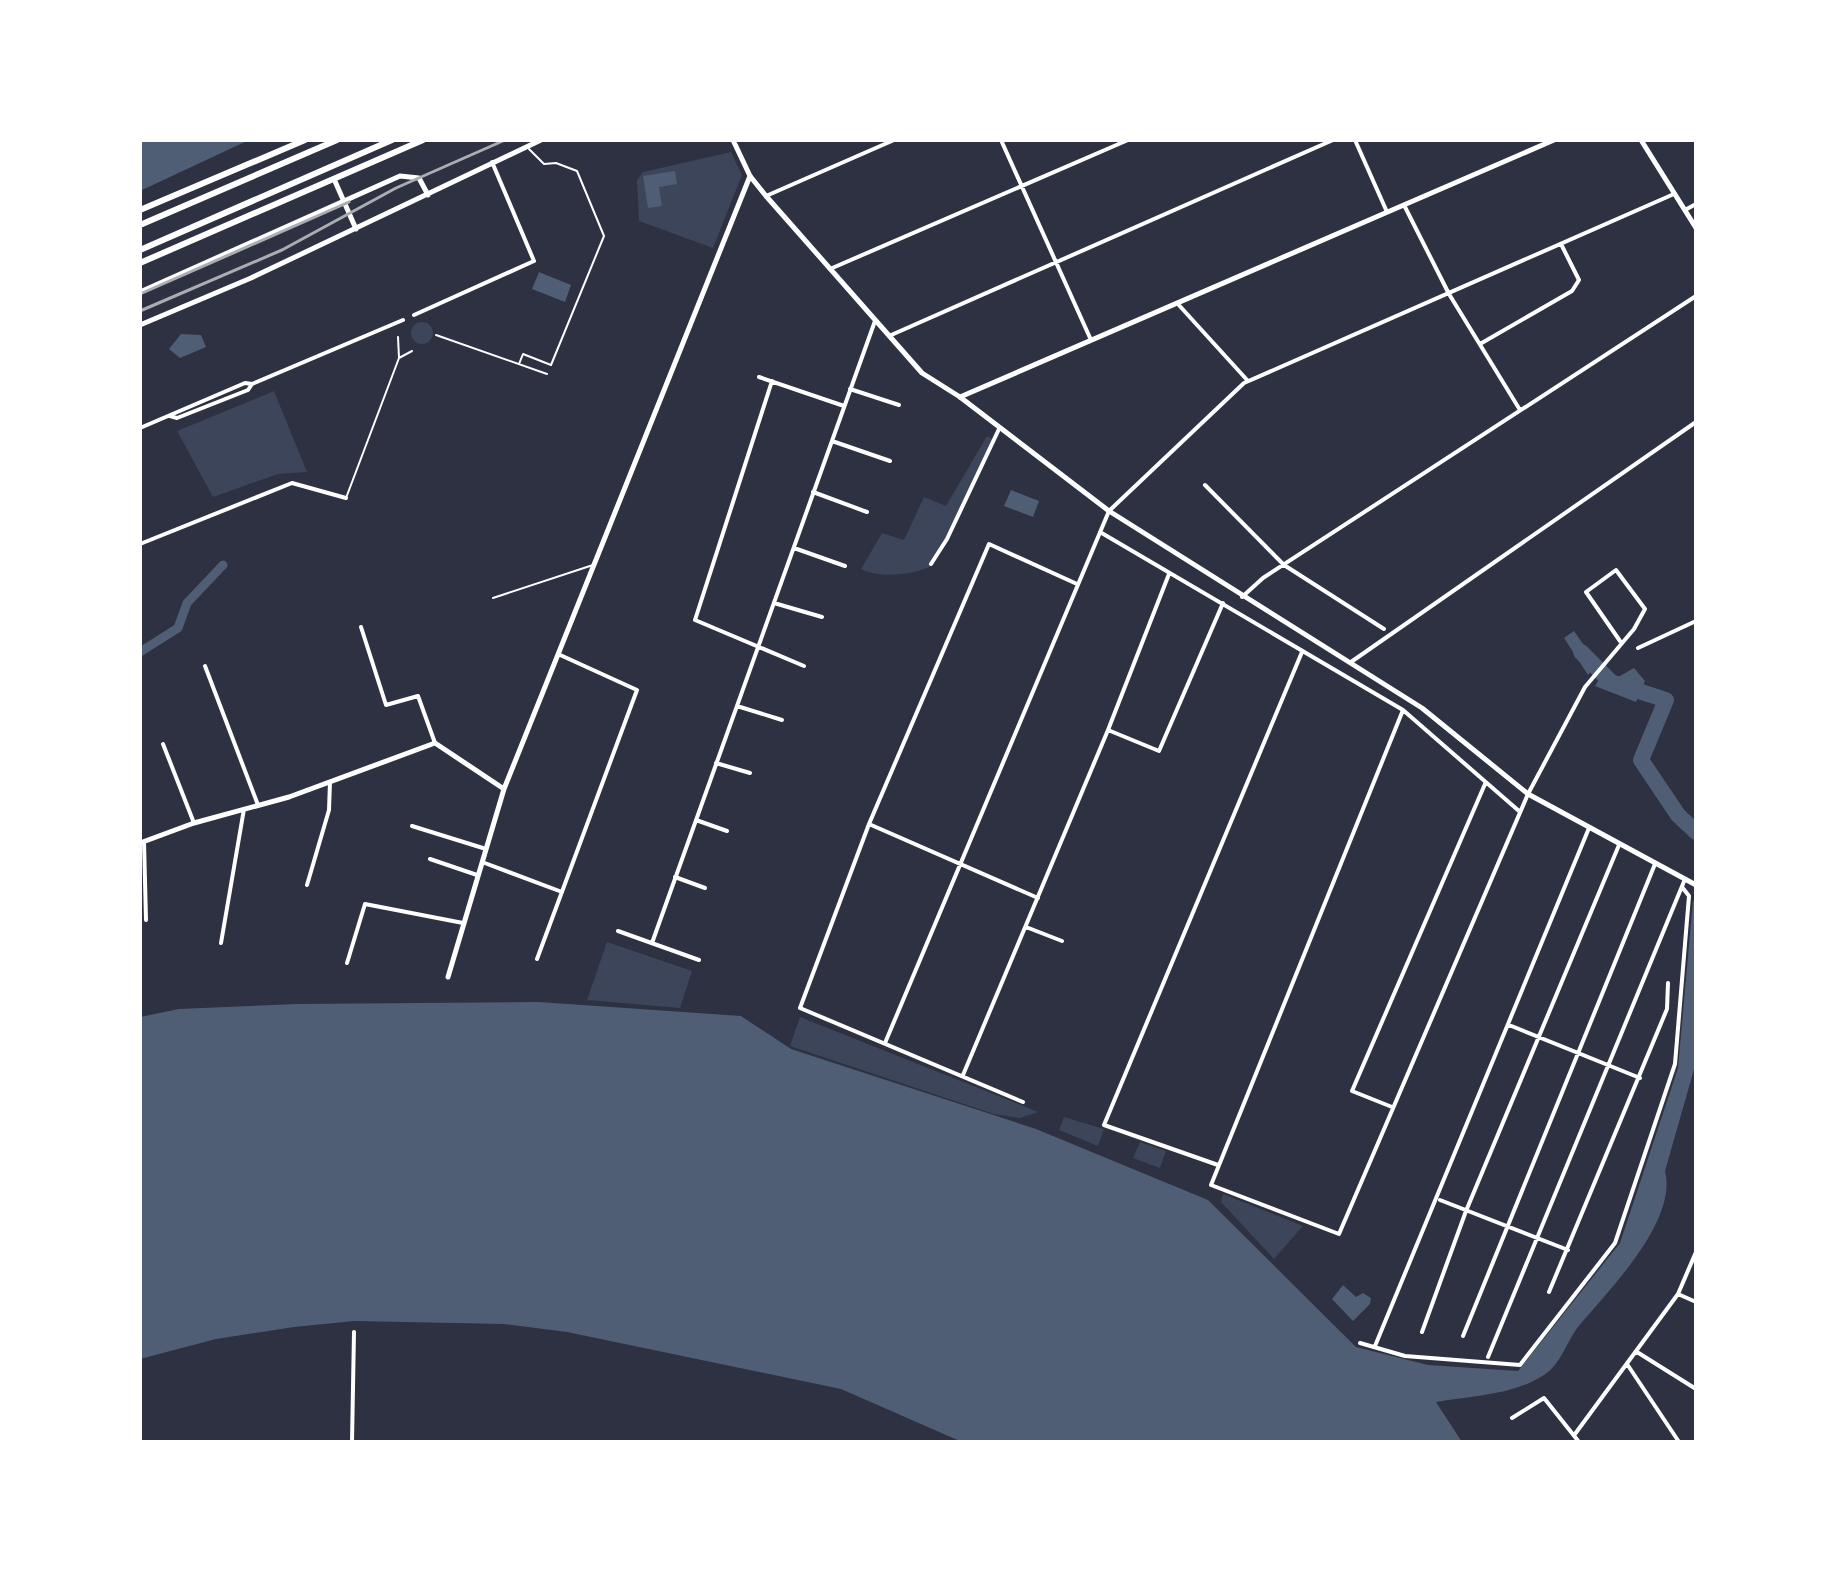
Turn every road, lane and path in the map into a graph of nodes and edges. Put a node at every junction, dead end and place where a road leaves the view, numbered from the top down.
1 (305, 140) edge
2 (337, 140) edge
3 (392, 140) edge
4 (423, 140) edge
5 (541, 140) edge
6 (733, 140) edge
7 (894, 140) edge
8 (1001, 140) edge
9 (1128, 140) edge
10 (1333, 140) edge
11 (1355, 140) edge
12 (1529, 140) edge
13 (1554, 140) edge
14 (1641, 140) edge
15 (526, 147) junction
16 (1533, 149) junction
17 (492, 162) junction
18 (750, 176) junction
19 (334, 179) junction
20 (1022, 186) junction
21 (1674, 194) junction
22 (428, 195) junction
23 (766, 196) junction
24 (344, 202) junction
25 (1696, 204) edge
26 (1404, 205) junction
27 (140, 210) edge
28 (1685, 210) junction
29 (1387, 212) junction
30 (140, 225) edge
31 (1696, 228) edge
32 (356, 229) junction
33 (1561, 244) junction
34 (140, 250) edge
35 (1056, 262) junction
36 (140, 263) edge
37 (830, 269) junction
38 (140, 292) edge
39 (1449, 294) junction
40 (1696, 296) edge
41 (1177, 303) junction
42 (414, 315) dead end
43 (403, 320) dead end
44 (875, 321) junction
45 (140, 325) edge
46 (436, 335) dead end
47 (889, 336) junction
48 (398, 337) dead end
49 (1091, 340) junction
50 (1480, 344) junction
51 (412, 351) dead end
52 (399, 358) junction
53 (519, 364) junction
54 (547, 374) dead end
55 (759, 377) dead end
56 (772, 381) junction
57 (1248, 381) junction
58 (850, 389) junction
59 (960, 397) junction
60 (899, 405) dead end
61 (844, 406) junction
62 (1520, 410) junction
63 (1696, 422) edge
64 (140, 428) edge
65 (999, 429) junction
66 (832, 441) junction
67 (890, 461) dead end
68 (1205, 485) dead end
69 (813, 492) junction
70 (346, 498) joint
71 (1109, 511) junction
72 (867, 512) dead end
73 (1100, 532) junction
74 (140, 544) edge
75 (793, 547) junction
76 (931, 564) dead end
77 (594, 565) junction
78 (1284, 565) junction
79 (845, 566) dead end
80 (1169, 574) junction
81 (1077, 584) junction
82 (1242, 597) junction
83 (493, 598) dead end
84 (774, 603) junction
85 (1223, 603) junction
86 (822, 617) dead end
87 (1696, 621) edge
88 (361, 627) dead end
89 (1384, 629) dead end
90 (1620, 641) junction
91 (758, 646) junction
92 (1638, 648) dead end
93 (1302, 652) junction
94 (558, 654) junction
95 (1351, 662) junction
96 (205, 666) dead end
97 (804, 666) dead end
98 (737, 706) junction
99 (1403, 710) junction
100 (782, 720) dead end
101 (1108, 730) junction
102 (435, 743) junction
103 (163, 744) dead end
104 (716, 763) junction
105 (750, 773) dead end
106 (330, 782) junction
107 (1485, 784) junction
108 (504, 789) junction
109 (1528, 794) junction
110 (258, 805) junction
111 (244, 809) junction
112 (1520, 812) junction
113 (696, 820) junction
114 (194, 823) junction
115 (869, 824) junction
116 (412, 826) dead end
117 (1589, 828) junction
118 (727, 831) dead end
119 (142, 843) edge
120 (1619, 845) junction
121 (486, 849) junction
122 (430, 859) dead end
123 (481, 861) junction
124 (1655, 864) junction
125 (961, 865) junction
126 (477, 875) junction
127 (675, 877) junction
128 (1687, 880) junction
129 (307, 885) dead end
130 (1696, 885) edge
131 (1682, 887) junction
132 (705, 888) dead end
133 (562, 892) junction
134 (1038, 898) junction
135 (146, 920) dead end
136 (463, 923) junction
137 (1026, 927) junction
138 (618, 931) dead end
139 (1062, 941) dead end
140 (221, 943) dead end
141 (652, 943) junction
142 (537, 959) dead end
143 (699, 960) dead end
144 (347, 963) dead end
145 (448, 977) dead end
146 (1668, 983) dead end
147 (1509, 1025) junction
148 (1539, 1037) junction
149 (885, 1043) junction
150 (1578, 1053) junction
151 (1606, 1065) junction
152 (963, 1076) junction
153 (1640, 1078) junction
154 (1023, 1102) dead end
155 (1393, 1107) junction
156 (1218, 1166) junction
157 (1439, 1199) junction
158 (1466, 1211) junction
159 (1507, 1227) junction
160 (1536, 1238) junction
161 (1568, 1250) junction
162 (1696, 1252) edge
163 (1549, 1292) dead end
164 (1678, 1294) junction
165 (1696, 1302) edge
166 (354, 1332) dead end
167 (1422, 1332) dead end
168 (1463, 1336) dead end
169 (1360, 1343) dead end
170 (1375, 1346) junction
171 (1636, 1351) junction
172 (1488, 1357) dead end
173 (1626, 1364) junction
174 (1696, 1389) edge
175 (1512, 1418) dead end
176 (1575, 1434) junction
177 (352, 1442) edge
178 (1579, 1442) edge
179 (1679, 1442) edge

1 - 27 highway
2 - 30 highway
3 - 34 highway
4 - 19 highway
5 - 15 main road
6 - 18 main road
7 - 23 street
8 - 20 street
9 - 20 street
10 - 35 street
11 - 29 street
12 - 16 street
13 - 16 main road
14 - 21 main road
15 - 17 main road
15 - 53 lane
16 - 26 main road
17 - 22 main road
17 - 42 street
18 - 23 main road
18 - 77 main road
19 - 24 main road
19 - 36 highway
20 - 35 street
20 - 37 street
21 - 28 main road
21 - 33 street
22 - 24 main road
22 - 32 main road
23 - 37 main road
24 - 32 main road
24 - 38 main road
25 - 28 street
26 - 29 main road
26 - 39 street
28 - 31 main road
29 - 41 main road
32 - 45 main road
33 - 39 street
33 - 50 street
35 - 47 street
35 - 49 street
37 - 44 main road
39 - 50 street
39 - 57 street
40 - 62 street
41 - 49 main road
41 - 57 street
43 - 64 street
44 - 47 main road
44 - 58 street
46 - 53 lane
47 - 59 main road
48 - 52 lane
49 - 59 main road
50 - 62 street
51 - 52 lane
52 - 70 lane
53 - 54 lane
55 - 56 street
56 - 61 street
56 - 91 street
57 - 71 street
58 - 60 street
58 - 61 street
59 - 65 main road
61 - 66 street
62 - 78 street
63 - 95 street
65 - 71 main road
65 - 76 street
66 - 67 street
66 - 69 street
68 - 78 street
69 - 72 street
69 - 75 street
70 - 74 street
71 - 73 street
71 - 82 main road
73 - 80 street
73 - 81 street
75 - 79 street
75 - 84 street
77 - 83 lane
77 - 94 main road
78 - 82 street
78 - 89 street
80 - 85 street
80 - 101 street
81 - 115 street
81 - 125 street
82 - 95 main road
84 - 86 street
84 - 91 street
85 - 93 street
85 - 101 street
87 - 92 street
88 - 102 street
90 - 90 street
90 - 109 street
91 - 97 street
91 - 98 street
93 - 99 street
93 - 156 street
94 - 108 main road
94 - 133 street
95 - 109 main road
96 - 110 street
98 - 100 street
98 - 104 street
99 - 107 street
99 - 156 street
101 - 134 street
102 - 106 main road
102 - 108 main road
103 - 114 street
104 - 105 street
104 - 113 street
106 - 110 main road
106 - 129 street
107 - 112 street
107 - 155 street
108 - 121 main road
109 - 112 street
109 - 117 main road
110 - 111 main road
111 - 114 main road
111 - 140 street
112 - 155 street
113 - 118 street
113 - 127 street
114 - 119 main road
115 - 125 street
115 - 149 street
116 - 121 street
117 - 120 main road
117 - 147 street
119 - 135 street
120 - 124 main road
120 - 148 street
121 - 123 main road
122 - 126 street
123 - 126 main road
123 - 133 street
124 - 128 main road
124 - 150 street
125 - 134 street
125 - 149 street
126 - 136 main road
127 - 132 street
127 - 141 street
128 - 130 main road
128 - 131 street
131 - 151 street
131 - 170 street
133 - 142 street
134 - 137 street
136 - 144 street
136 - 145 main road
137 - 139 street
137 - 152 street
138 - 141 street
141 - 143 street
146 - 153 street
147 - 148 street
147 - 157 street
148 - 150 street
148 - 158 street
149 - 152 street
150 - 151 street
150 - 159 street
151 - 153 street
151 - 160 street
152 - 154 street
153 - 161 street
155 - 156 street
157 - 158 street
157 - 170 street
158 - 159 street
158 - 167 street
159 - 160 street
159 - 168 street
160 - 161 street
160 - 172 street
161 - 163 street
162 - 164 street
164 - 165 street
164 - 171 street
166 - 177 street
169 - 170 street
171 - 173 street
171 - 174 street
173 - 176 street
173 - 179 street
175 - 176 street
176 - 178 street

